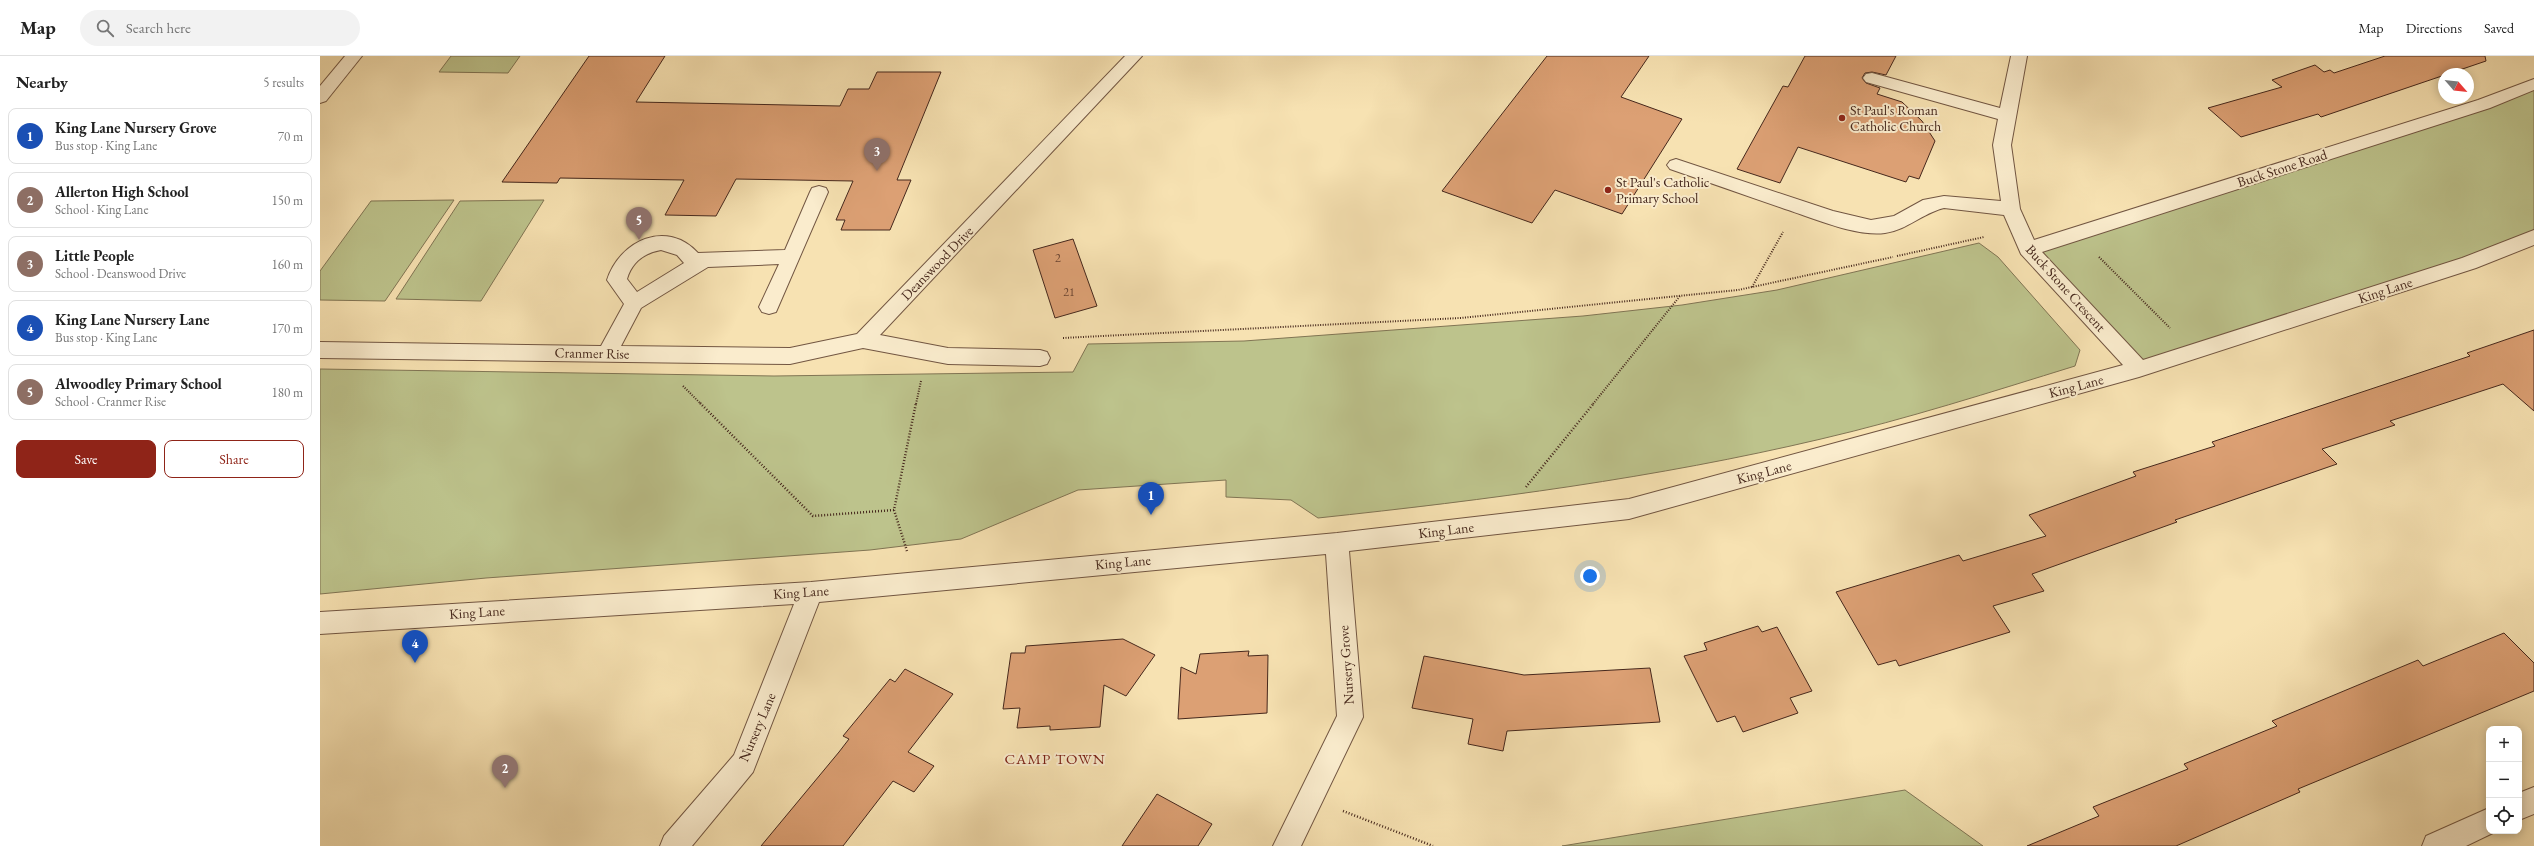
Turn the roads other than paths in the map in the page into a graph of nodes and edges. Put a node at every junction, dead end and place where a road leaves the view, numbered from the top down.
1 (354, 56) edge
2 (1134, 56) edge
3 (2020, 56) edge
4 (1872, 78) dead end
5 (2534, 84) edge
6 (320, 97) edge
7 (2008, 116) junction
8 (1676, 165) dead end
9 (820, 192) dead end
10 (2011, 209) junction
11 (2534, 237) edge
12 (2028, 249) junction
13 (792, 256) junction
14 (704, 260) junction
15 (634, 304) junction
16 (769, 307) dead end
17 (862, 340) junction
18 (320, 350) edge
19 (607, 353) junction
20 (1040, 358) road end
21 (2139, 368) junction
22 (1337, 543) junction
23 (811, 592) junction
24 (320, 623) edge
25 (2534, 800) edge
26 (2522, 806) edge
27 (2486, 822) edge
28 (674, 846) edge
29 (1288, 846) edge
30 (2436, 846) edge

1 - 6 street
2 - 17 street, Deanswood Drive
3 - 7 street, Buck Stone Crescent
4 - 7 street
5 - 12 street, Buck Stone Road
7 - 10 street, Buck Stone Crescent
8 - 10 street
9 - 13 street
10 - 12 street, Buck Stone Crescent
11 - 21 street, King Lane
12 - 21 street, Buck Stone Crescent
13 - 14 street
13 - 16 street
14 - 15 street
14 - 15 street
15 - 19 street
17 - 19 street, Cranmer Rise
17 - 20 street
18 - 19 street, Cranmer Rise
21 - 22 street, King Lane
22 - 23 street, King Lane
22 - 29 street, Nursery Grove
23 - 24 street, King Lane
23 - 28 street, Nursery Lane
25 - 26 street
27 - 30 street

